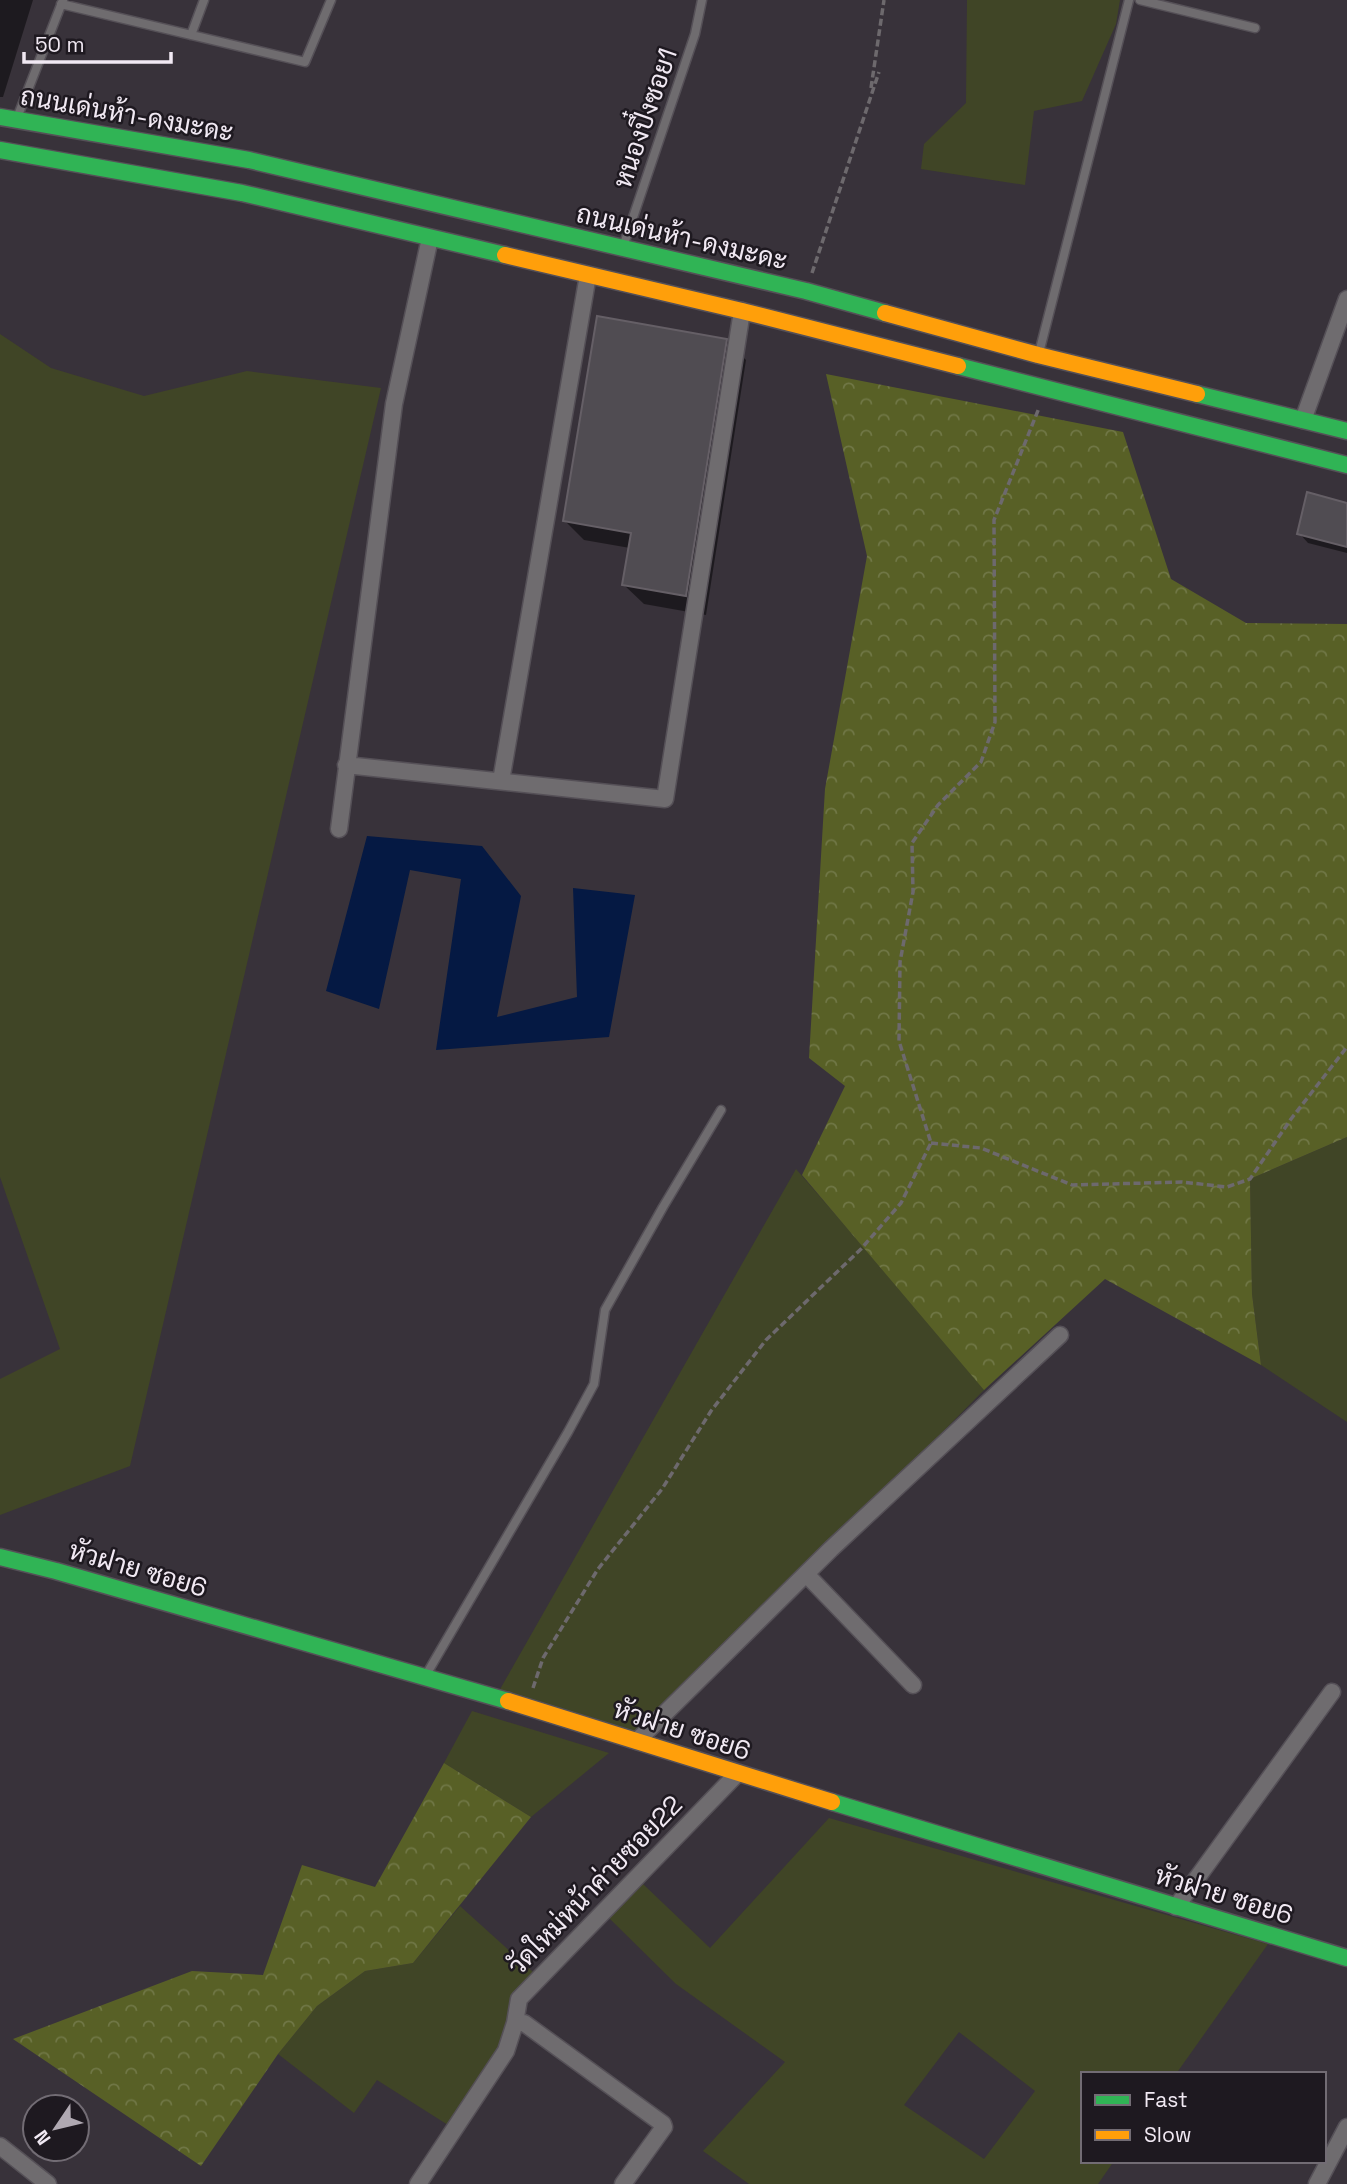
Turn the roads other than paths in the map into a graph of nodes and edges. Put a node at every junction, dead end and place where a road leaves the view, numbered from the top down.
1 (204, 0) edge
2 (331, 0) edge
3 (702, 0) edge
4 (1129, 0) edge
5 (1140, 0) edge
6 (62, 2) edge
7 (1255, 28) dead end
8 (191, 35) junction
9 (8, 118) edge
10 (0, 150) edge
11 (430, 238) junction
12 (622, 248) junction
13 (559, 251) junction
14 (588, 275) junction
15 (1347, 299) edge
16 (742, 311) junction
17 (1038, 355) junction
18 (1303, 420) junction
19 (1347, 431) edge
20 (1347, 465) edge
21 (346, 765) junction
22 (501, 781) junction
23 (339, 829) dead end
24 (722, 1111) dead end
25 (1060, 1335) dead end
26 (0, 1558) edge
27 (806, 1574) junction
28 (425, 1677) junction
29 (913, 1685) dead end
30 (1332, 1692) dead end
31 (637, 1741) junction
32 (738, 1773) junction
33 (1176, 1907) junction
34 (1347, 1958) edge
35 (514, 2023) junction
36 (1347, 2127) edge
37 (0, 2146) edge
38 (48, 2184) edge
39 (418, 2184) edge
40 (623, 2184) edge
41 (1317, 2184) edge

1 - 8 lane
2 - 8 lane
3 - 12 lane, หนองปึ๋งซอย1
4 - 17 lane
5 - 7 lane
6 - 8 lane
6 - 9 lane
9 - 13 main road, ถนนเด่นห้า-ดงมะดะ
10 - 11 main road, ถนนเด่นห้า-ดงมะดะ
11 - 13 main road, ถนนเด่นห้า-ดงมะดะ
11 - 21 street
12 - 13 main road, ถนนเด่นห้า-ดงมะดะ
12 - 17 main road, ถนนเด่นห้า-ดงมะดะ
13 - 14 main road, ถนนเด่นห้า-ดงมะดะ
14 - 16 main road, ถนนเด่นห้า-ดงมะดะ
14 - 22 street
15 - 18 street
16 - 20 main road, ถนนเด่นห้า-ดงมะดะ
16 - 22 street
17 - 18 main road, ถนนเด่นห้า-ดงมะดะ
18 - 19 main road, ถนนเด่นห้า-ดงมะดะ
21 - 22 street
21 - 23 street
24 - 28 lane
25 - 27 street
26 - 28 main road, หัวฝาย ซอย6
27 - 29 street
27 - 31 street
28 - 31 main road, หัวฝาย ซอย6
30 - 33 street
31 - 32 main road, หัวฝาย ซอย6
32 - 33 main road, หัวฝาย ซอย6
32 - 35 street, วัดใหม่หน้าค่ายซอย22
33 - 34 main road, หัวฝาย ซอย6
35 - 39 street, วัดใหม่หน้าค่ายซอย22
35 - 40 street
36 - 41 street
37 - 38 street

